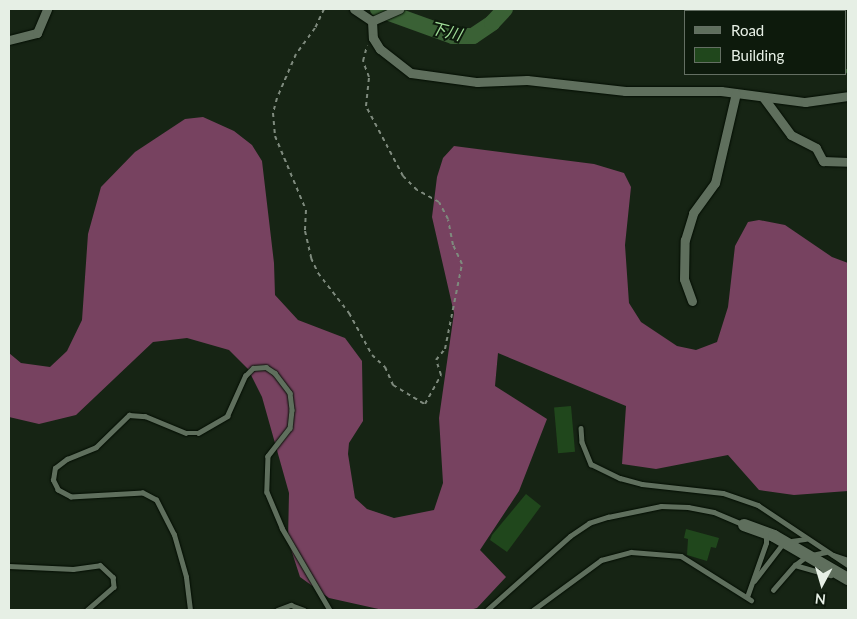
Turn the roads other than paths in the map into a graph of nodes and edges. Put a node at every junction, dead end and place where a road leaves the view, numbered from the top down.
1 (47, 9) edge
2 (354, 9) edge
3 (399, 9) edge
4 (372, 21) junction
5 (9, 40) edge
6 (736, 93) junction
7 (848, 96) edge
8 (763, 97) junction
9 (848, 162) edge
10 (692, 301) dead end
11 (581, 428) dead end
12 (744, 525) joint
13 (766, 533) junction
14 (807, 539) junction
15 (784, 542) junction
16 (825, 551) junction
17 (807, 556) junction
18 (848, 560) edge
19 (848, 565) edge
20 (9, 566) edge
21 (794, 566) junction
22 (845, 578) edge
23 (754, 580) junction
24 (773, 590) dead end
25 (88, 610) edge
26 (190, 610) edge
27 (277, 610) edge
28 (304, 610) edge
29 (330, 610) edge
30 (487, 610) edge
31 (533, 610) edge

1 - 5 street
2 - 4 street
3 - 4 street
4 - 6 street
6 - 8 street
6 - 10 street
7 - 8 street
8 - 9 street
11 - 14 lane
12 - 13 street
12 - 30 lane
13 - 15 street
13 - 23 lane
14 - 15 lane
14 - 16 lane
15 - 17 street
15 - 23 lane
16 - 17 lane
16 - 18 lane
16 - 19 lane
17 - 21 lane
17 - 22 street
20 - 25 lane
21 - 22 lane
21 - 24 lane
23 - 31 lane
26 - 29 lane
27 - 28 lane

